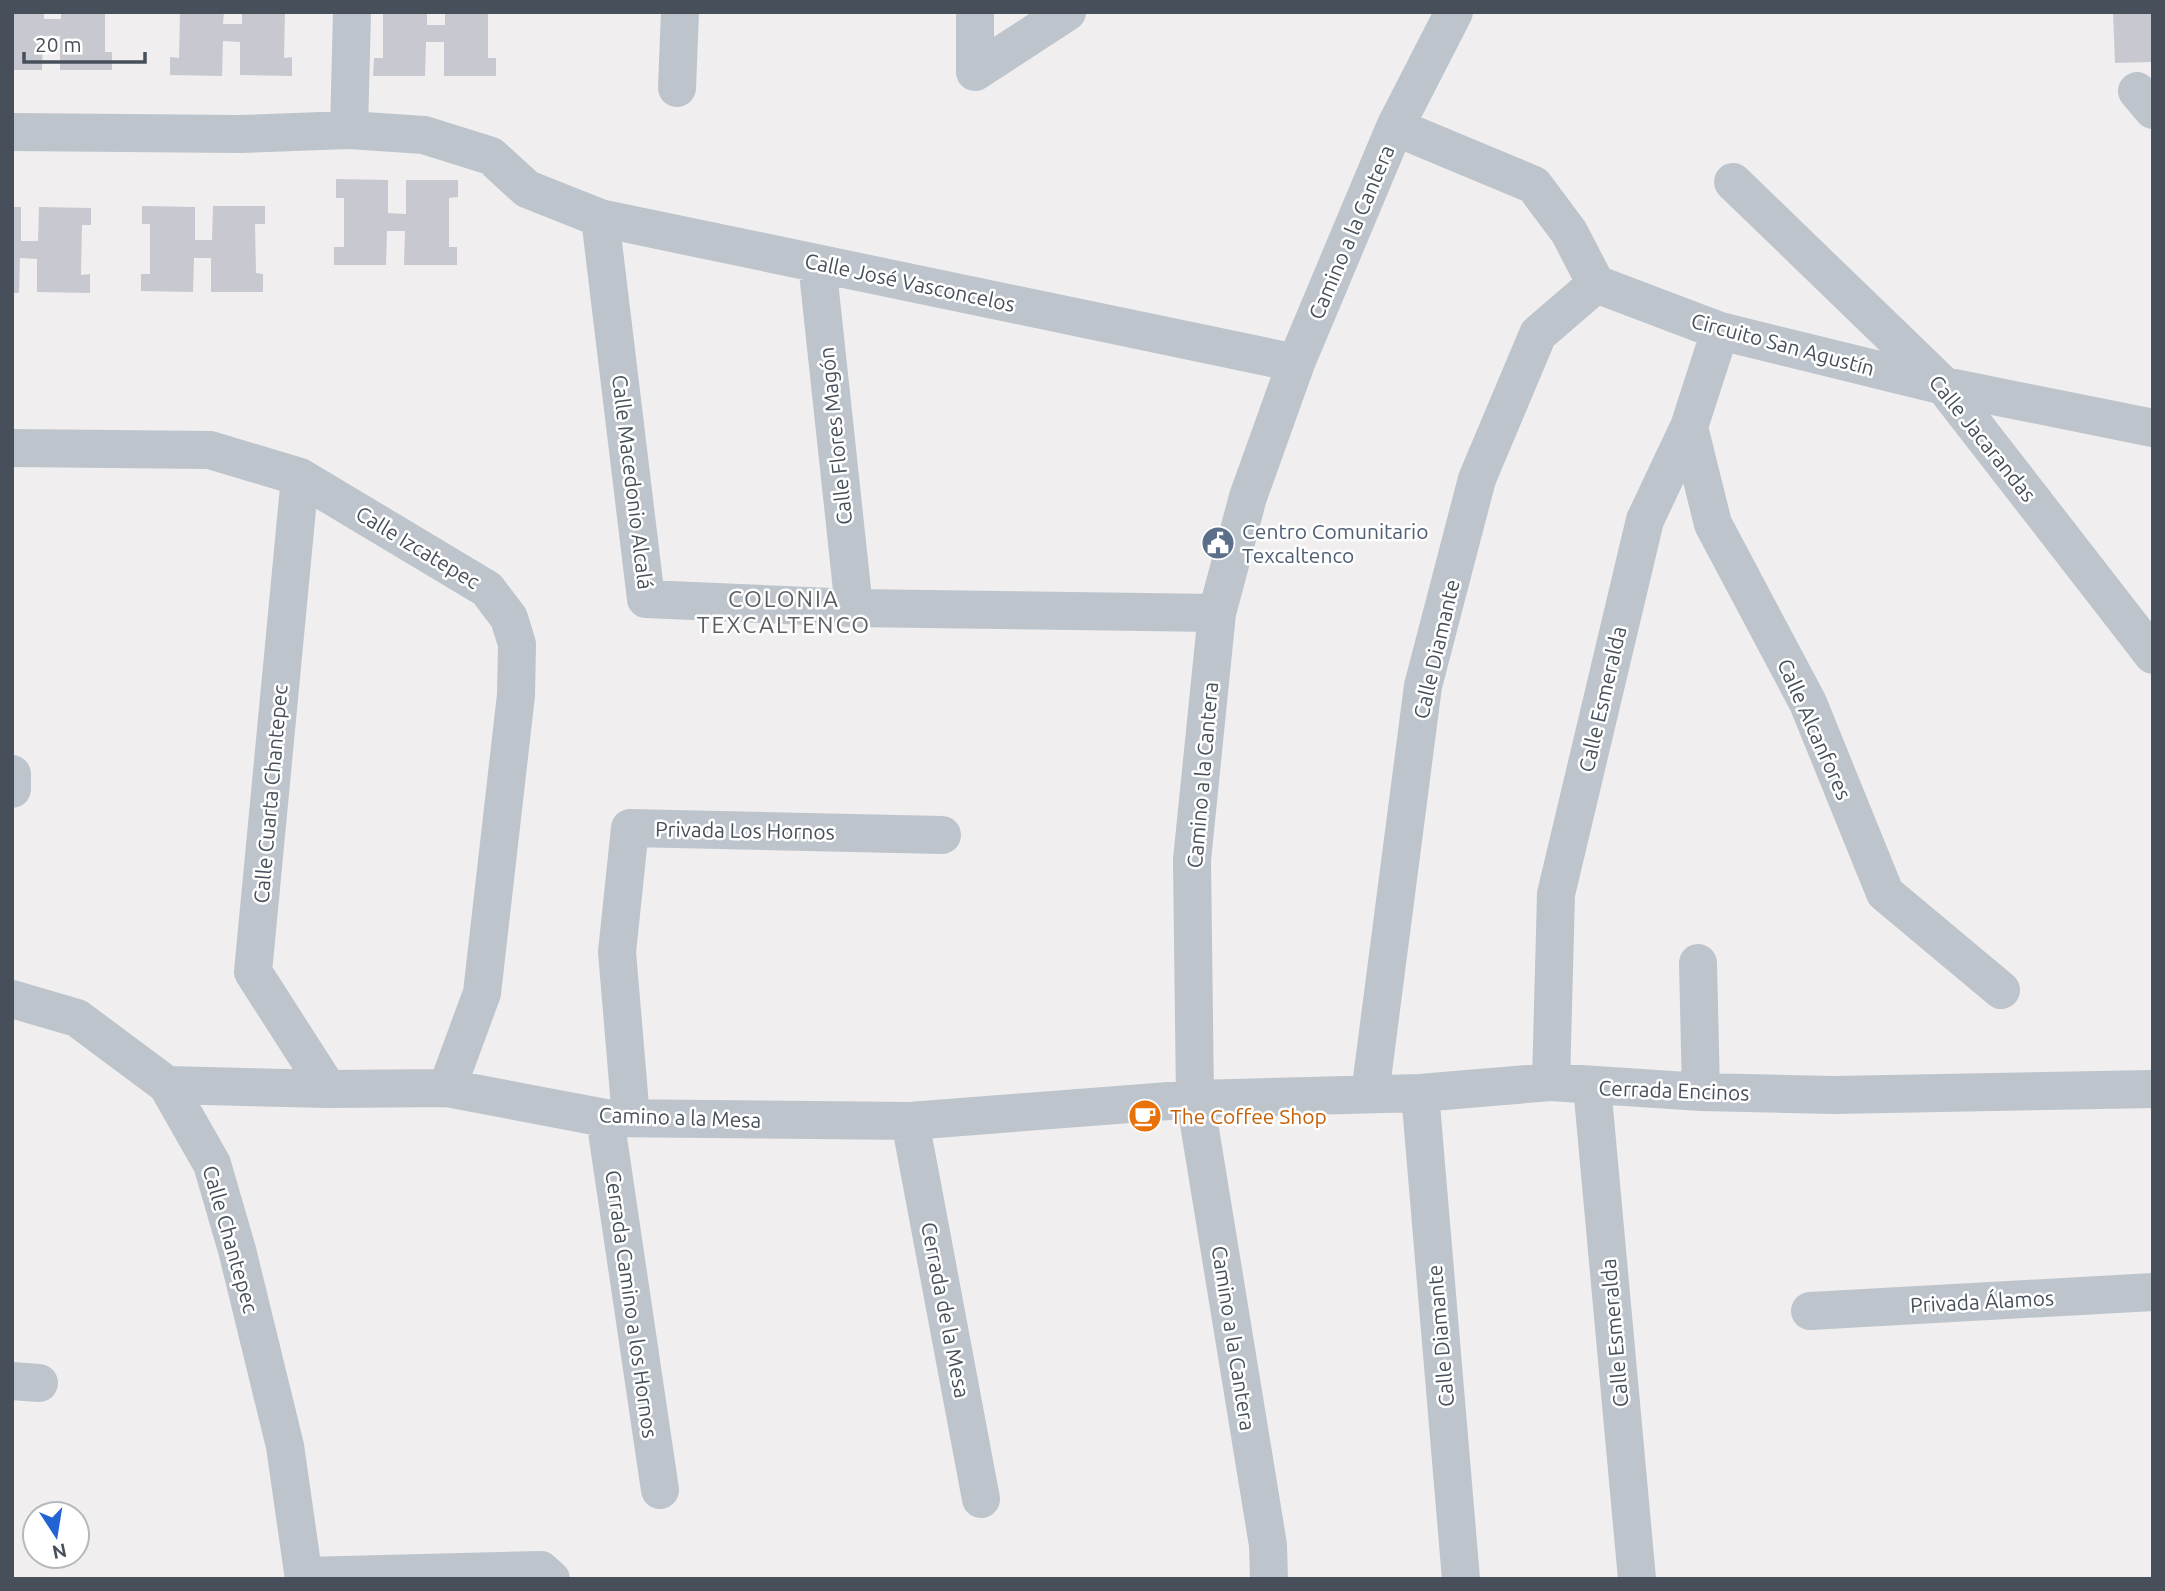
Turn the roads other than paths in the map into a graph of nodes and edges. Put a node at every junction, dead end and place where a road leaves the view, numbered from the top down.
1 (352, 12) edge
2 (680, 12) edge
3 (975, 12) edge
4 (1067, 12) edge
5 (1454, 12) edge
6 (677, 88) dead end
7 (1395, 127) junction
8 (349, 130) junction
9 (12, 132) edge
10 (1733, 181) dead end
11 (600, 218) junction
12 (817, 263) junction
13 (1596, 284) junction
14 (1720, 331) junction
15 (1296, 363) junction
16 (1944, 386) junction
17 (1689, 427) junction
18 (2153, 428) edge
19 (12, 447) edge
20 (300, 477) junction
21 (854, 608) junction
22 (1217, 613) junction
23 (2153, 655) edge
24 (12, 774) edge
25 (12, 789) edge
26 (942, 835) dead end
27 (1698, 962) dead end
28 (2001, 990) dead end
29 (12, 999) edge
30 (1551, 1082) junction
31 (167, 1085) junction
32 (1592, 1086) junction
33 (447, 1088) junction
34 (2153, 1089) edge
35 (328, 1090) junction
36 (1701, 1092) junction
37 (1420, 1093) junction
38 (1370, 1094) junction
39 (1195, 1099) junction
40 (618, 1118) junction
41 (910, 1121) junction
42 (2153, 1292) edge
43 (1810, 1311) dead end
44 (660, 1490) dead end
45 (981, 1499) dead end
46 (304, 1577) edge
47 (551, 1579) edge
48 (1269, 1579) edge
49 (1461, 1579) edge
50 (1637, 1579) edge

1 - 8 street
2 - 6 street
3 - 4 street
5 - 7 street, Camino a la Cantera
7 - 13 street
7 - 15 street, Camino a la Cantera
8 - 9 street
8 - 11 street, Calle José Vasconcelos
10 - 16 street, Calle Jacarandas
11 - 12 street, Calle José Vasconcelos
11 - 21 street, Calle Macedonio Alcalá
12 - 15 street, Calle José Vasconcelos
12 - 21 street, Calle Flores Magón
13 - 14 street, Circuito San Agustín
13 - 38 street, Calle Diamante
14 - 16 street, Circuito San Agustín
14 - 17 street, Calle Esmeralda
15 - 22 street, Camino a la Cantera
16 - 18 street, Circuito San Agustín
16 - 23 street, Calle Jacarandas
17 - 28 street, Calle Alcanfores
17 - 30 street, Calle Esmeralda
19 - 20 street, Calle Izcatepec
20 - 33 street, Calle Izcatepec
20 - 35 street, Calle Cuarta Chantepec
21 - 22 street, Calle Macedonio Alcalá
22 - 39 street, Camino a la Cantera
24 - 25 street
26 - 40 street, Privada Los Hornos
27 - 36 street
29 - 31 street, Calle Chantepec
30 - 32 street, Cerrada Encinos
30 - 37 street, Cerrada Encinos
31 - 35 street, Camino a la Mesa
31 - 46 street, Calle Chantepec
32 - 36 street, Cerrada Encinos
32 - 50 street, Calle Esmeralda
33 - 35 street, Camino a la Mesa
33 - 40 street, Camino a la Mesa
34 - 36 street, Cerrada Encinos
37 - 38 street, Cerrada Encinos
37 - 49 street, Calle Diamante
38 - 39 street, Cerrada Encinos
39 - 41 street, Camino a la Mesa
39 - 48 street, Camino a la Cantera
40 - 41 street, Camino a la Mesa
40 - 44 street, Cerrada Camino a los Hornos
41 - 45 street, Cerrada de la Mesa
42 - 43 street, Privada Álamos
46 - 47 street

